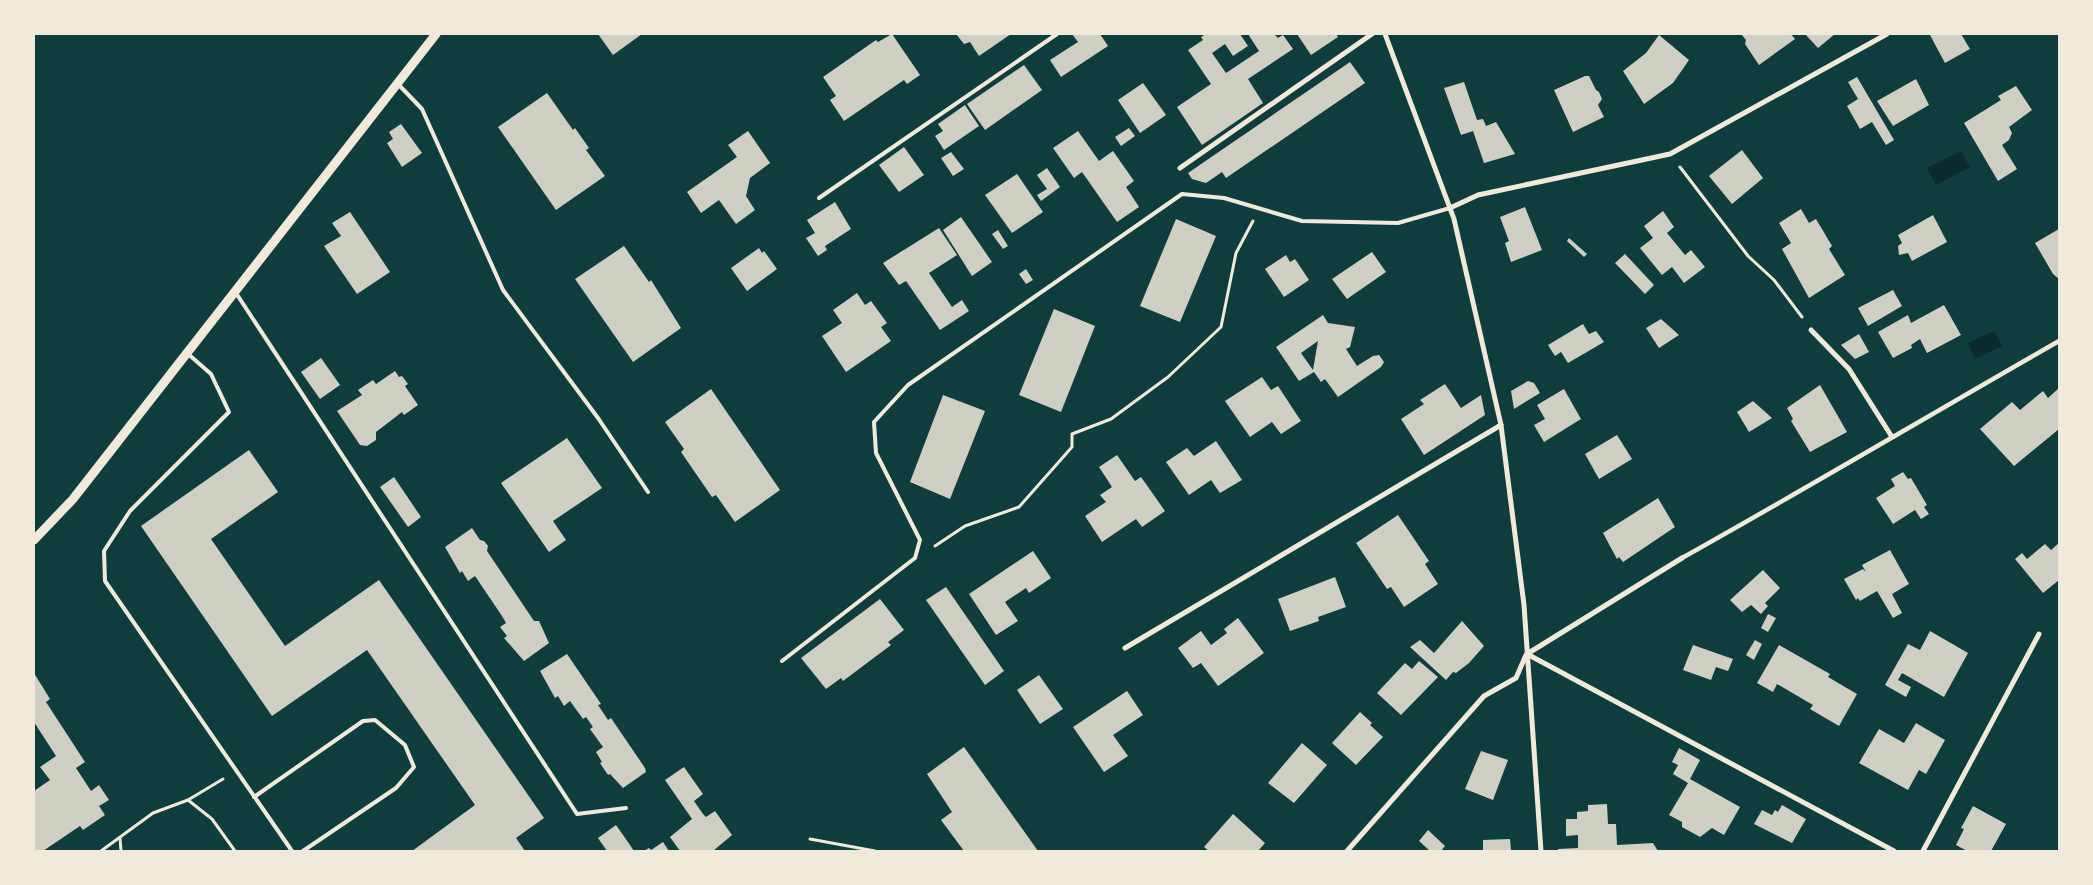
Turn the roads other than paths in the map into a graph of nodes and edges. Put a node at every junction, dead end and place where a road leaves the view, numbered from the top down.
1 (436, 34) edge
2 (1057, 34) edge
3 (1372, 34) edge
4 (1386, 34) edge
5 (1887, 34) edge
6 (397, 83) junction
7 (1180, 168) dead end
8 (819, 198) dead end
9 (1450, 208) junction
10 (234, 291) junction
11 (1811, 330) road end
12 (2059, 341) edge
13 (186, 353) junction
14 (1501, 426) junction
15 (1892, 437) junction
16 (648, 492) dead end
17 (34, 540) edge
18 (1682, 558) joint
19 (2039, 634) dead end
20 (1125, 648) dead end
21 (1527, 654) junction
22 (782, 661) dead end
23 (254, 797) junction
24 (626, 808) dead end
25 (292, 851) edge
26 (303, 851) edge
27 (1347, 851) edge
28 (1541, 851) edge
29 (1894, 851) edge
30 (1924, 851) edge

1 - 6 street
2 - 8 lane
3 - 7 street
4 - 9 street
5 - 9 street
6 - 10 street
6 - 16 lane
9 - 14 street
9 - 22 lane
10 - 13 street
10 - 24 lane
11 - 15 street
12 - 15 street
13 - 17 street
13 - 23 lane
14 - 20 street
14 - 21 street
15 - 18 street
18 - 21 street
19 - 30 street
21 - 27 street
21 - 28 street
21 - 29 street
23 - 25 lane
23 - 26 lane

